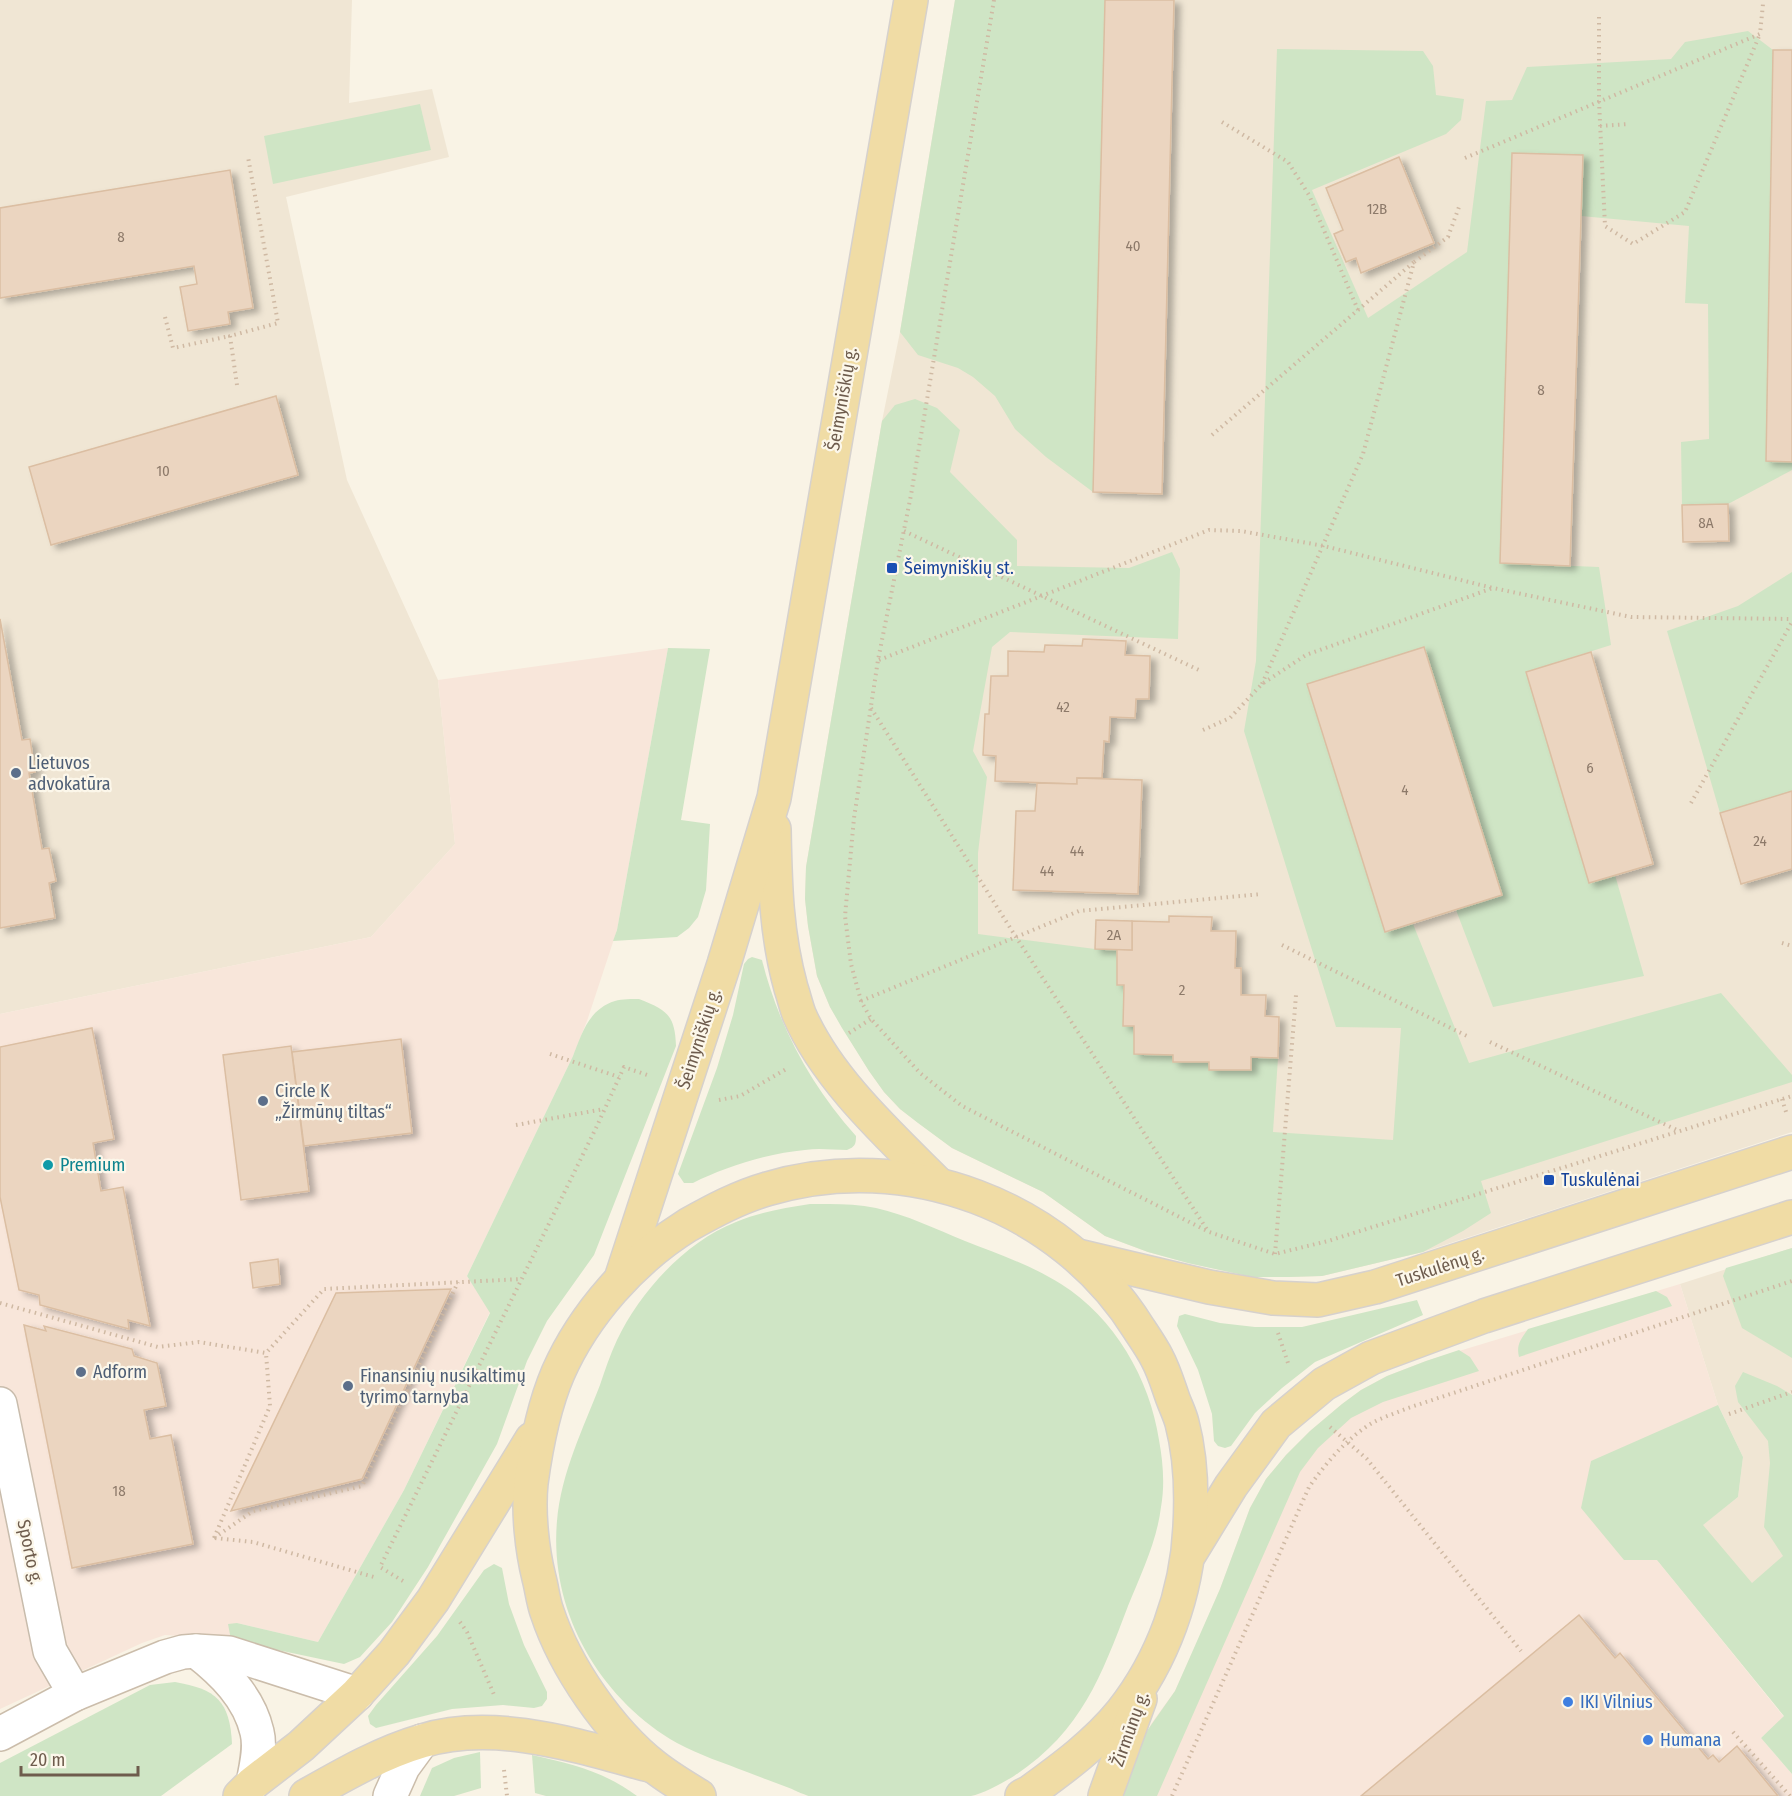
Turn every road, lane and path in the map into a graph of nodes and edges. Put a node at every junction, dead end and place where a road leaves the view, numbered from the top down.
1 (911, 0) edge
2 (994, 0) edge
3 (1763, 4) dead end
4 (1599, 17) dead end
5 (1760, 34) junction
6 (1599, 101) junction
7 (1222, 122) dead end
8 (1629, 124) dead end
9 (1600, 126) junction
10 (248, 157) dead end
11 (1466, 158) dead end
12 (1459, 207) dead end
13 (1414, 262) junction
14 (1358, 310) junction
15 (165, 317) dead end
16 (230, 336) junction
17 (237, 386) dead end
18 (1212, 435) dead end
19 (904, 531) junction
20 (1324, 546) junction
21 (1493, 588) junction
22 (1041, 596) junction
23 (1792, 620) edge
24 (878, 660) junction
25 (1201, 671) dead end
26 (1262, 684) junction
27 (871, 707) junction
28 (1203, 729) dead end
29 (774, 798) junction
30 (1691, 803) dead end
31 (1262, 894) dead end
32 (1016, 937) junction
33 (1782, 943) dead end
34 (1282, 945) dead end
35 (1792, 946) edge
36 (1296, 995) dead end
37 (861, 1000) junction
38 (1468, 1037) dead end
39 (1490, 1042) dead end
40 (550, 1054) dead end
41 (794, 1065) dead end
42 (624, 1067) dead end
43 (619, 1077) junction
44 (1792, 1096) edge
45 (720, 1100) dead end
46 (605, 1109) junction
47 (516, 1125) dead end
48 (1680, 1131) junction
49 (1792, 1152) edge
50 (938, 1184) junction
51 (1792, 1217) edge
52 (1209, 1232) junction
53 (1275, 1254) junction
54 (1078, 1256) junction
55 (622, 1278) junction
56 (522, 1279) junction
57 (1792, 1281) edge
58 (458, 1282) junction
59 (0, 1303) edge
60 (266, 1353) junction
61 (407, 1391) junction
62 (1792, 1392) edge
63 (463, 1398) junction
64 (0, 1404) edge
65 (1729, 1414) dead end
66 (540, 1427) junction
67 (1347, 1442) junction
68 (214, 1538) junction
69 (1189, 1555) junction
70 (374, 1577) dead end
71 (433, 1600) junction
72 (196, 1651) junction
73 (1521, 1651) dead end
74 (1154, 1662) junction
75 (75, 1694) junction
76 (357, 1694) junction
77 (1733, 1732) dead end
78 (0, 1734) edge
79 (499, 1734) junction
80 (422, 1741) junction
81 (653, 1766) junction
82 (247, 1789) edge
83 (306, 1796) edge
84 (390, 1796) edge
85 (507, 1796) edge
86 (699, 1796) edge
87 (1022, 1796) edge
88 (1105, 1796) edge
89 (1172, 1796) edge
90 (1790, 1796) edge

1 - 29 main road, Šeimyniškių g.
2 - 19 path
3 - 5 path
4 - 6 path
5 - 6 path
5 - 9 path
6 - 9 path
6 - 11 path
7 - 14 path
8 - 9 path
10 - 16 path
12 - 13 path
13 - 14 path
13 - 20 path
14 - 18 path
15 - 16 path
16 - 17 path
19 - 22 path
19 - 24 path
20 - 21 path
20 - 22 path
20 - 26 path
21 - 23 path
21 - 26 path
22 - 24 path
22 - 25 path
23 - 30 path
24 - 27 path
26 - 28 path
27 - 32 path
27 - 37 path
29 - 50 main road, Šeimyniškių g.
29 - 55 main road, Šeimyniškių g.
31 - 32 path
32 - 37 path
32 - 52 path
33 - 35 path
34 - 38 path
36 - 53 path
37 - 52 path
39 - 48 path
40 - 43 path
41 - 45 path
42 - 43 path
43 - 46 path
44 - 48 path
46 - 47 path
46 - 56 path
48 - 53 path
49 - 54 main road, Tuskulėnų g.
50 - 54 main road
50 - 55 main road
51 - 69 main road
52 - 53 path
54 - 69 main road
55 - 66 main road
56 - 58 path
56 - 63 path
57 - 67 path
58 - 60 path
58 - 61 path
59 - 60 path
60 - 68 path
61 - 63 path
61 - 68 path
62 - 65 path
63 - 71 path
64 - 75 street, Sporto g.
66 - 71 main road
66 - 81 main road
67 - 73 path
67 - 89 path
68 - 70 path
69 - 74 main road
71 - 76 main road
71 - 79 path
72 - 75 street
72 - 76 street
72 - 82 street
74 - 87 main road
74 - 88 main road, Žirmūnų g.
75 - 78 street
76 - 82 main road
77 - 90 path
79 - 80 main road
79 - 81 main road
79 - 85 path
80 - 83 main road
80 - 84 street
81 - 86 main road

